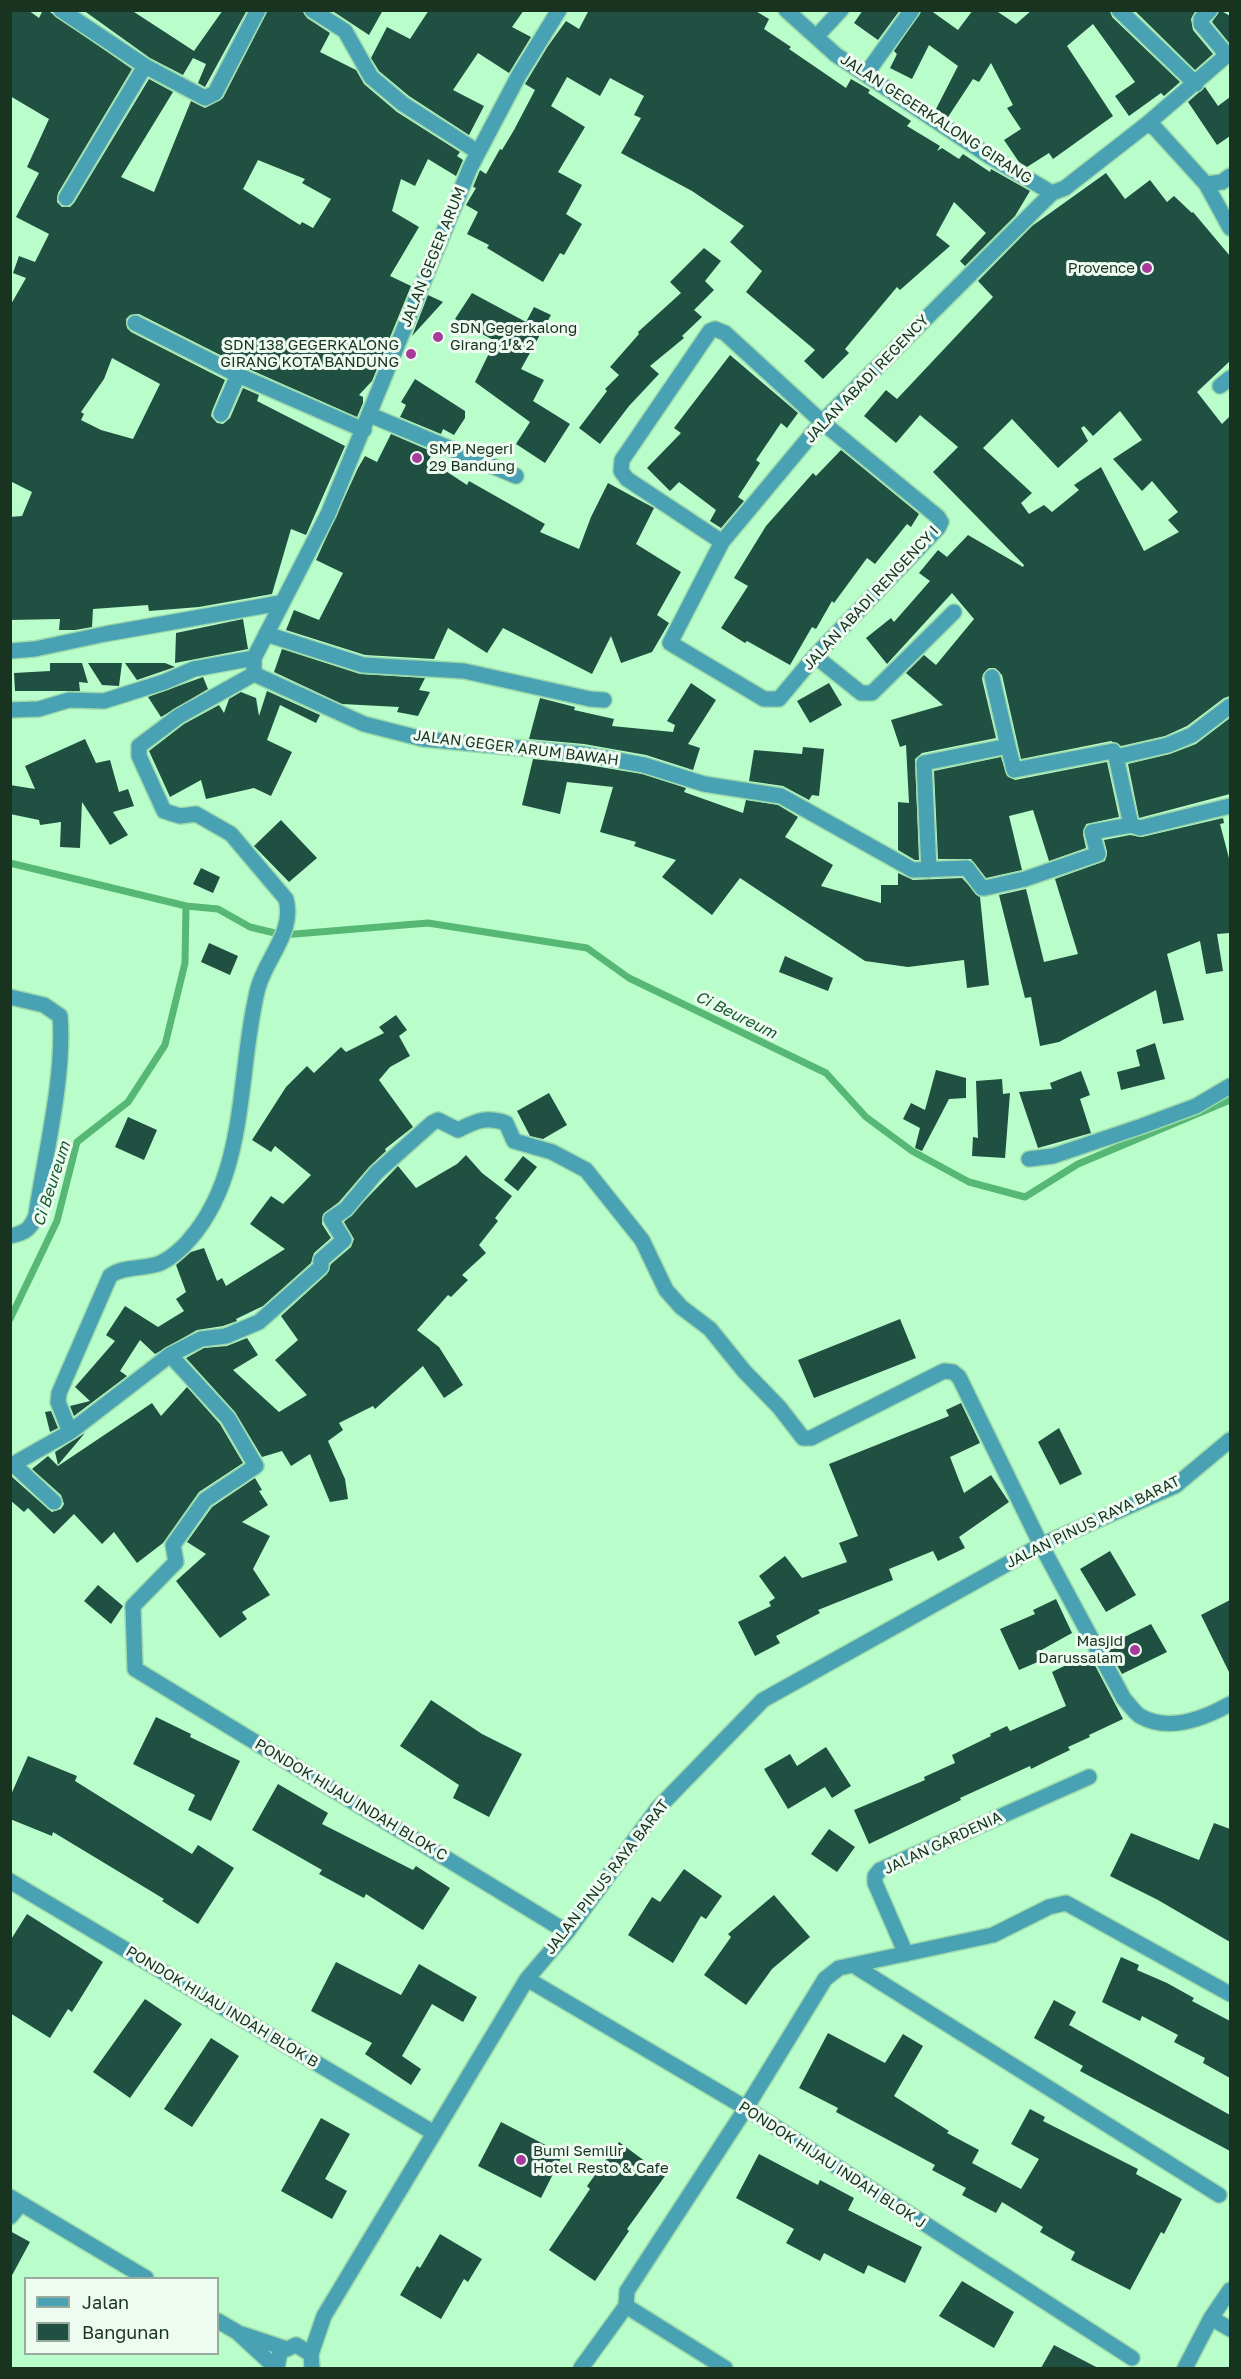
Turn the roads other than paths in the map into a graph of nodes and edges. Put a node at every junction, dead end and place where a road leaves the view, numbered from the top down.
1 (61, 10) edge
2 (258, 10) edge
3 (312, 10) edge
4 (559, 10) edge
5 (786, 10) edge
6 (841, 10) edge
7 (912, 10) edge
8 (1119, 10) edge
9 (1210, 10) edge
10 (816, 38) junction
11 (145, 66) junction
12 (866, 74) junction
13 (1196, 84) junction
14 (1147, 124) junction
15 (478, 152) junction
16 (1230, 177) edge
17 (1206, 184) junction
18 (1052, 193) junction
19 (66, 198) dead end
20 (1230, 228) edge
21 (135, 323) dead end
22 (238, 375) junction
23 (221, 414) dead end
24 (370, 415) junction
25 (822, 422) junction
26 (364, 430) junction
27 (516, 476) dead end
28 (722, 542) junction
29 (280, 603) junction
30 (954, 612) dead end
31 (266, 634) junction
32 (672, 645) joint
33 (10, 651) edge
34 (815, 656) junction
35 (254, 658) junction
36 (254, 674) junction
37 (992, 677) dead end
38 (604, 700) dead end
39 (1230, 706) edge
40 (10, 710) edge
41 (1008, 746) junction
42 (1116, 757) junction
43 (1230, 806) edge
44 (1131, 825) junction
45 (929, 870) junction
46 (10, 997) edge
47 (1230, 1086) edge
48 (1029, 1159) dead end
49 (10, 1236) edge
50 (170, 1355) junction
51 (70, 1432) junction
52 (1230, 1440) edge
53 (12, 1465) edge
54 (54, 1502) dead end
55 (1041, 1545) junction
56 (1230, 1704) edge
57 (1089, 1777) dead end
58 (10, 1881) edge
59 (567, 1932) junction
60 (906, 1954) junction
61 (853, 1965) junction
62 (527, 1979) junction
63 (1230, 1994) edge
64 (746, 2108) junction
65 (434, 2133) junction
66 (1219, 2194) dead end
67 (16, 2200) edge
68 (10, 2217) edge
69 (144, 2277) edge
70 (1230, 2290) edge
71 (627, 2306) junction
72 (324, 2316) junction
73 (1211, 2318) junction
74 (219, 2322) edge
75 (1230, 2329) edge
76 (237, 2332) junction
77 (290, 2347) junction
78 (1132, 2358) dead end
79 (313, 2364) edge
80 (276, 2368) edge
81 (581, 2368) edge
82 (725, 2368) edge
83 (1185, 2368) edge

1 - 11 street
2 - 11 street
3 - 15 street
4 - 15 street, JALAN GEGER ARUM
5 - 10 street, JALAN GEGERKALONG GIRANG
6 - 10 street
7 - 12 street
8 - 13 street
9 - 13 street
10 - 12 street, JALAN GEGERKALONG GIRANG
11 - 19 street
12 - 18 street, JALAN GEGERKALONG GIRANG
13 - 14 street
14 - 17 street
14 - 18 street
15 - 24 street, JALAN GEGER ARUM
16 - 17 street
17 - 20 street
18 - 25 street, JALAN ABADI REGENCY
21 - 22 street
22 - 23 street
22 - 26 street
24 - 26 street, JALAN GEGER ARUM
24 - 27 street
25 - 28 street, JALAN ABADI REGENCY
25 - 28 street
25 - 34 street, JALAN ABADI RENGENCY I
26 - 29 street, JALAN GEGER ARUM
28 - 32 street, JALAN ABADI REGENCY
29 - 31 street, JALAN GEGER ARUM
29 - 33 street
30 - 34 street
31 - 35 street, JALAN GEGER ARUM
31 - 38 street
32 - 34 street, JALAN ABADI RENGENCY I
35 - 36 street, JALAN GEGER ARUM
35 - 40 street
36 - 45 street, JALAN GEGER ARUM BAWAH
36 - 51 street
37 - 41 street
39 - 42 street
41 - 42 street
41 - 45 street
42 - 44 street
43 - 44 street
44 - 45 street, JALAN GEGER ARUM BAWAH
46 - 49 street
47 - 48 street
50 - 51 street
50 - 55 street
50 - 59 street, PONDOK HIJAU INDAH BLOK C
51 - 53 street
52 - 55 street, JALAN PINUS RAYA BARAT
53 - 54 street
55 - 56 street
55 - 59 street, JALAN PINUS RAYA BARAT
57 - 60 street, JALAN GARDENIA
58 - 65 street, PONDOK HIJAU INDAH BLOK B
59 - 62 street, JALAN PINUS RAYA BARAT
60 - 61 street
60 - 63 street
61 - 64 street
61 - 66 street
62 - 64 street, PONDOK HIJAU INDAH BLOK J
62 - 65 street, JALAN PINUS RAYA BARAT
64 - 71 street
64 - 78 street, PONDOK HIJAU INDAH BLOK J
65 - 72 street, JALAN PINUS RAYA BARAT
67 - 68 street
67 - 69 street
70 - 73 street
71 - 81 street
71 - 82 street
72 - 77 street
72 - 79 street
73 - 75 street
73 - 83 street
74 - 76 street
76 - 77 street
76 - 80 street
77 - 79 street
77 - 80 street

